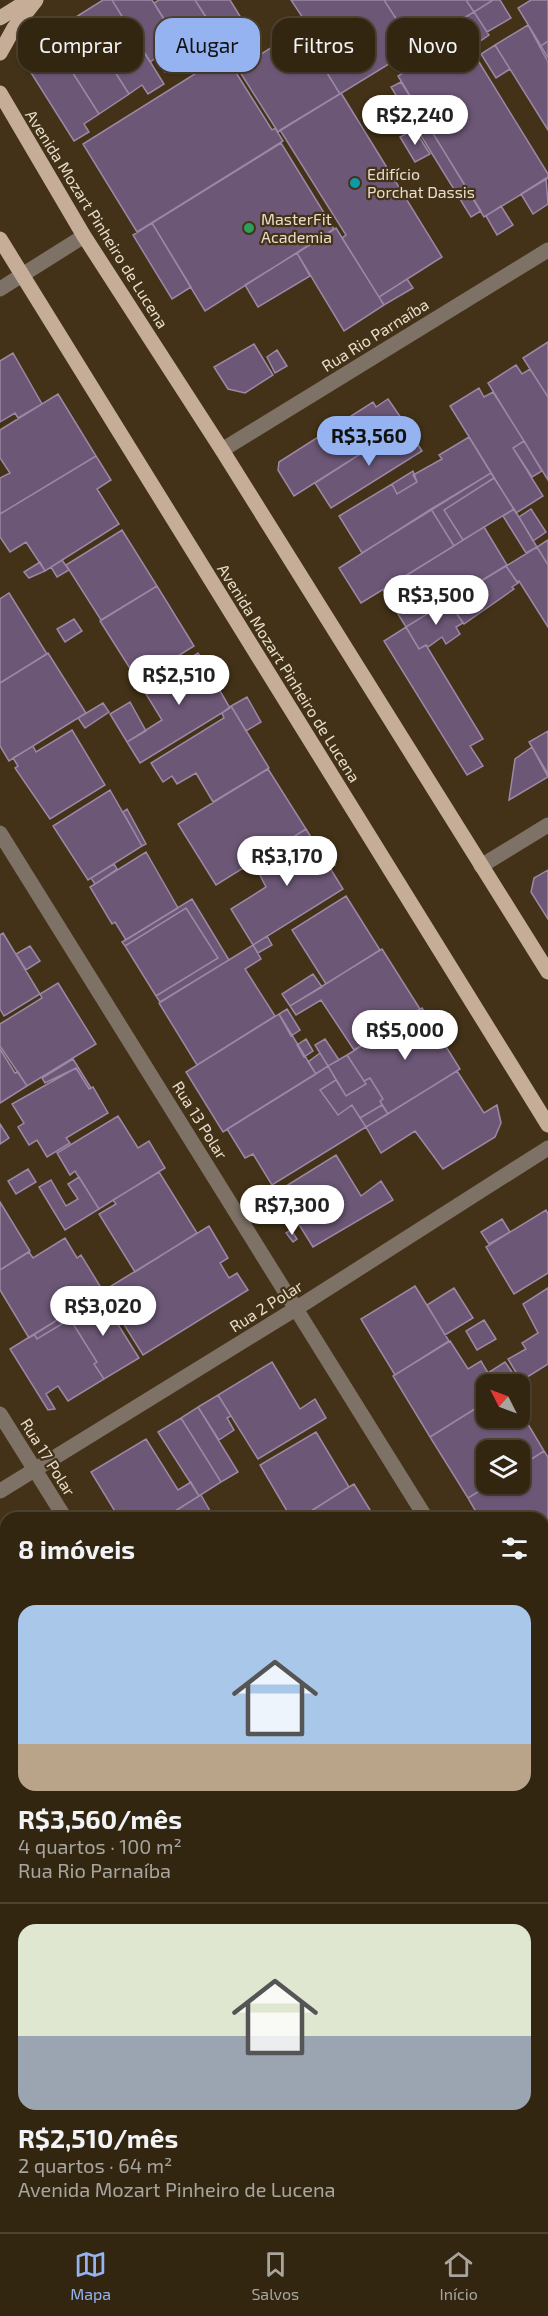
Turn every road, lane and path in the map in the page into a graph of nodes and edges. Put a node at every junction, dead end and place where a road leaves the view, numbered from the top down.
1 (29, 0) edge
2 (36, 0) edge
3 (0, 18) edge
4 (0, 53) edge
5 (0, 93) edge
6 (84, 236) junction
7 (0, 239) edge
8 (548, 250) edge
9 (21, 275) junction
10 (0, 289) edge
11 (222, 450) junction
12 (548, 825) edge
13 (0, 833) edge
14 (481, 866) junction
15 (548, 972) edge
16 (548, 1125) edge
17 (548, 1148) edge
18 (297, 1308) junction
19 (0, 1414) edge
20 (35, 1470) junction
21 (0, 1491) edge
22 (61, 1512) edge
23 (422, 1512) edge

1 - 3 main road
2 - 4 main road
5 - 6 main road, Avenida Mozart Pinheiro de Lucena
6 - 9 street
6 - 11 main road, Avenida Mozart Pinheiro de Lucena
7 - 9 main road, Avenida Mozart Pinheiro de Lucena
8 - 11 street, Rua Rio Parnaíba
9 - 10 street
9 - 16 main road, Avenida Mozart Pinheiro de Lucena
11 - 14 main road, Avenida Mozart Pinheiro de Lucena
12 - 14 street
13 - 18 street, Rua 13 Polar
14 - 15 main road, Avenida Mozart Pinheiro de Lucena
17 - 18 street, Rua 2 Polar
18 - 20 street, Rua 2 Polar
18 - 23 street, Rua 13 Polar
19 - 20 street, Rua 17 Polar
20 - 21 street, Rua 2 Polar
20 - 22 street, Rua 17 Polar

